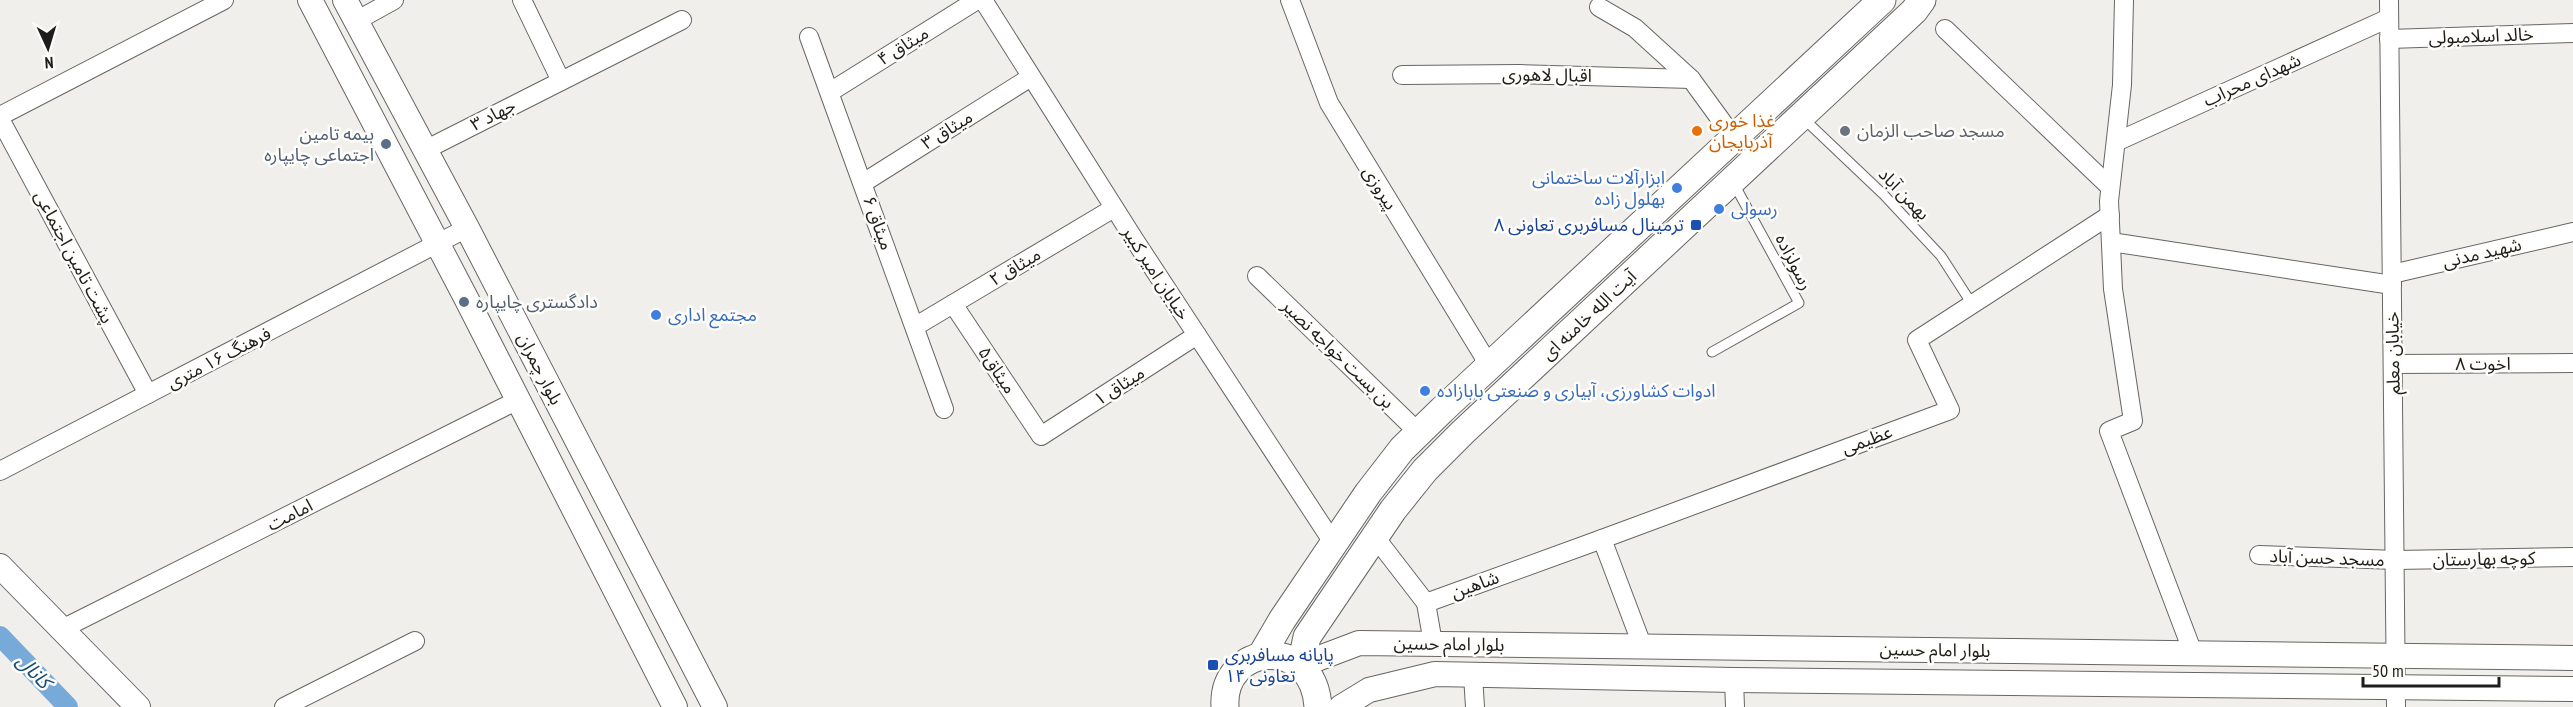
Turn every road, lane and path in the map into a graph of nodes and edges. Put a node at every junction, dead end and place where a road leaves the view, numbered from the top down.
1 (224, 0) edge
2 (310, 0) edge
3 (394, 0) edge
4 (522, 0) edge
5 (977, 0) edge
6 (983, 0) edge
7 (1290, 0) edge
8 (1882, 0) edge
9 (1922, 0) edge
10 (2124, 0) edge
11 (1599, 7) dead end
12 (2389, 9) edge
13 (350, 10) edge
14 (682, 20) dead end
15 (1945, 29) dead end
16 (2573, 33) edge
17 (809, 37) dead end
18 (2389, 39) junction
19 (1402, 75) dead end
20 (1031, 76) junction
21 (1691, 79) junction
22 (561, 81) junction
23 (830, 92) junction
24 (0, 117) edge
25 (1802, 117) junction
26 (1734, 138) junction
27 (2116, 142) junction
28 (425, 150) junction
29 (1733, 182) junction
30 (863, 183) junction
31 (2110, 187) junction
32 (1114, 208) junction
33 (2109, 215) junction
34 (467, 228) junction
35 (2573, 232) edge
36 (2111, 242) junction
37 (438, 245) junction
38 (1257, 276) dead end
39 (2392, 279) junction
40 (953, 304) junction
41 (1972, 304) junction
42 (916, 326) junction
43 (1197, 335) junction
44 (1712, 352) dead end
45 (2573, 363) edge
46 (2393, 364) junction
47 (1489, 366) junction
48 (148, 394) junction
49 (518, 400) junction
50 (944, 409) dead end
51 (1419, 433) junction
52 (1041, 436) joint
53 (0, 471) edge
54 (1375, 537) junction
55 (1602, 539) junction
56 (1334, 544) junction
57 (2259, 555) dead end
58 (2573, 557) edge
59 (2396, 560) junction
60 (0, 566) edge
61 (1426, 603) junction
62 (62, 629) junction
63 (415, 641) dead end
64 (1433, 644) junction
65 (1642, 645) junction
66 (2193, 653) junction
67 (1261, 656) junction
68 (2395, 656) junction
69 (2573, 658) edge
70 (1301, 665) junction
71 (1473, 675) junction
72 (1734, 680) junction
73 (2573, 689) edge
74 (2396, 698) edge
75 (138, 707) edge
76 (284, 707) edge
77 (675, 707) edge
78 (715, 707) edge
79 (1225, 707) edge
80 (1318, 707) edge
81 (1341, 707) edge
82 (1475, 707) edge
83 (1735, 707) edge

1 - 24 street
2 - 37 street, بلوار چمران
3 - 13 street
4 - 22 street
5 - 23 street, میثاق ۴
6 - 20 street, خیابان امیر کبیر
7 - 47 street, پیروزی
8 - 26 main road, آیت الله خامنه ای
9 - 25 main road, آیت الله خامنه ای
10 - 27 street
11 - 21 street
12 - 18 street, خیابان معلم
12 - 27 street, شهدای محراب
13 - 28 street, بلوار چمران
14 - 22 street, جهاد ۳
15 - 31 street
16 - 18 street, خالد اسلامبولی
17 - 23 street, میثاق ۶
18 - 39 street, خیابان معلم
19 - 21 street, اقبال لاهوری
20 - 30 street, میثاق ۳
20 - 32 street, خیابان امیر کبیر
21 - 26 street
22 - 28 street, جهاد ۳
23 - 30 street, میثاق ۶
24 - 48 street, پشت تامین اجتماعی
25 - 29 main road, آیت الله خامنه ای
25 - 41 lane, بهمن آباد
26 - 47 main road, آیت الله خامنه ای
27 - 31 street
28 - 34 street, بلوار چمران
29 - 44 lane, رسولزاده
29 - 54 main road, آیت الله خامنه ای
30 - 42 street, میثاق ۶
31 - 33 street
32 - 40 street, میثاق ۲
32 - 43 street, خیابان امیر کبیر
33 - 36 street
33 - 41 street, عظیمی
34 - 37 street, فرهنگ ۱۶ متری
34 - 78 street, بلوار چمران
35 - 39 street, شهید مدنی
36 - 39 street
36 - 66 street
37 - 48 street, فرهنگ ۱۶ متری
37 - 49 street, بلوار چمران
38 - 51 street, بن بست خواجه نصیر
39 - 46 street, خیابان معلم
40 - 42 street, میثاق ۲
40 - 52 street, میثاق۵
41 - 55 street, عظیمی
42 - 50 street, میثاق ۶
43 - 52 street, میثاق ۱
43 - 56 street, خیابان امیر کبیر
45 - 46 street, اخوت ۸
46 - 59 street, خیابان معلم
47 - 51 main road, آیت الله خامنه ای
48 - 53 street, فرهنگ ۱۶ متری
49 - 62 street, امامت
49 - 77 street, بلوار چمران
51 - 56 main road, آیت الله خامنه ای
54 - 61 street
54 - 70 main road, آیت الله خامنه ای
55 - 61 street, شاهین
55 - 65 street
56 - 67 main road, آیت الله خامنه ای
57 - 59 street, مسجد حسن آباد
58 - 59 street, کوچه بهارستان
59 - 68 street, خیابان معلم
60 - 62 street
61 - 64 street
62 - 75 street
63 - 76 street
64 - 65 street, بلوار امام حسین
64 - 70 street, بلوار امام حسین
65 - 66 street, بلوار امام حسین
66 - 68 street, بلوار امام حسین
67 - 70 main road
67 - 79 main road
68 - 69 street, بلوار امام حسین
68 - 74 street, خیابان معلم
70 - 80 main road
71 - 72 street, بلوار امام حسین
71 - 81 street, بلوار امام حسین
71 - 82 street
72 - 74 street, بلوار امام حسین
72 - 83 street
73 - 74 street, بلوار امام حسین

